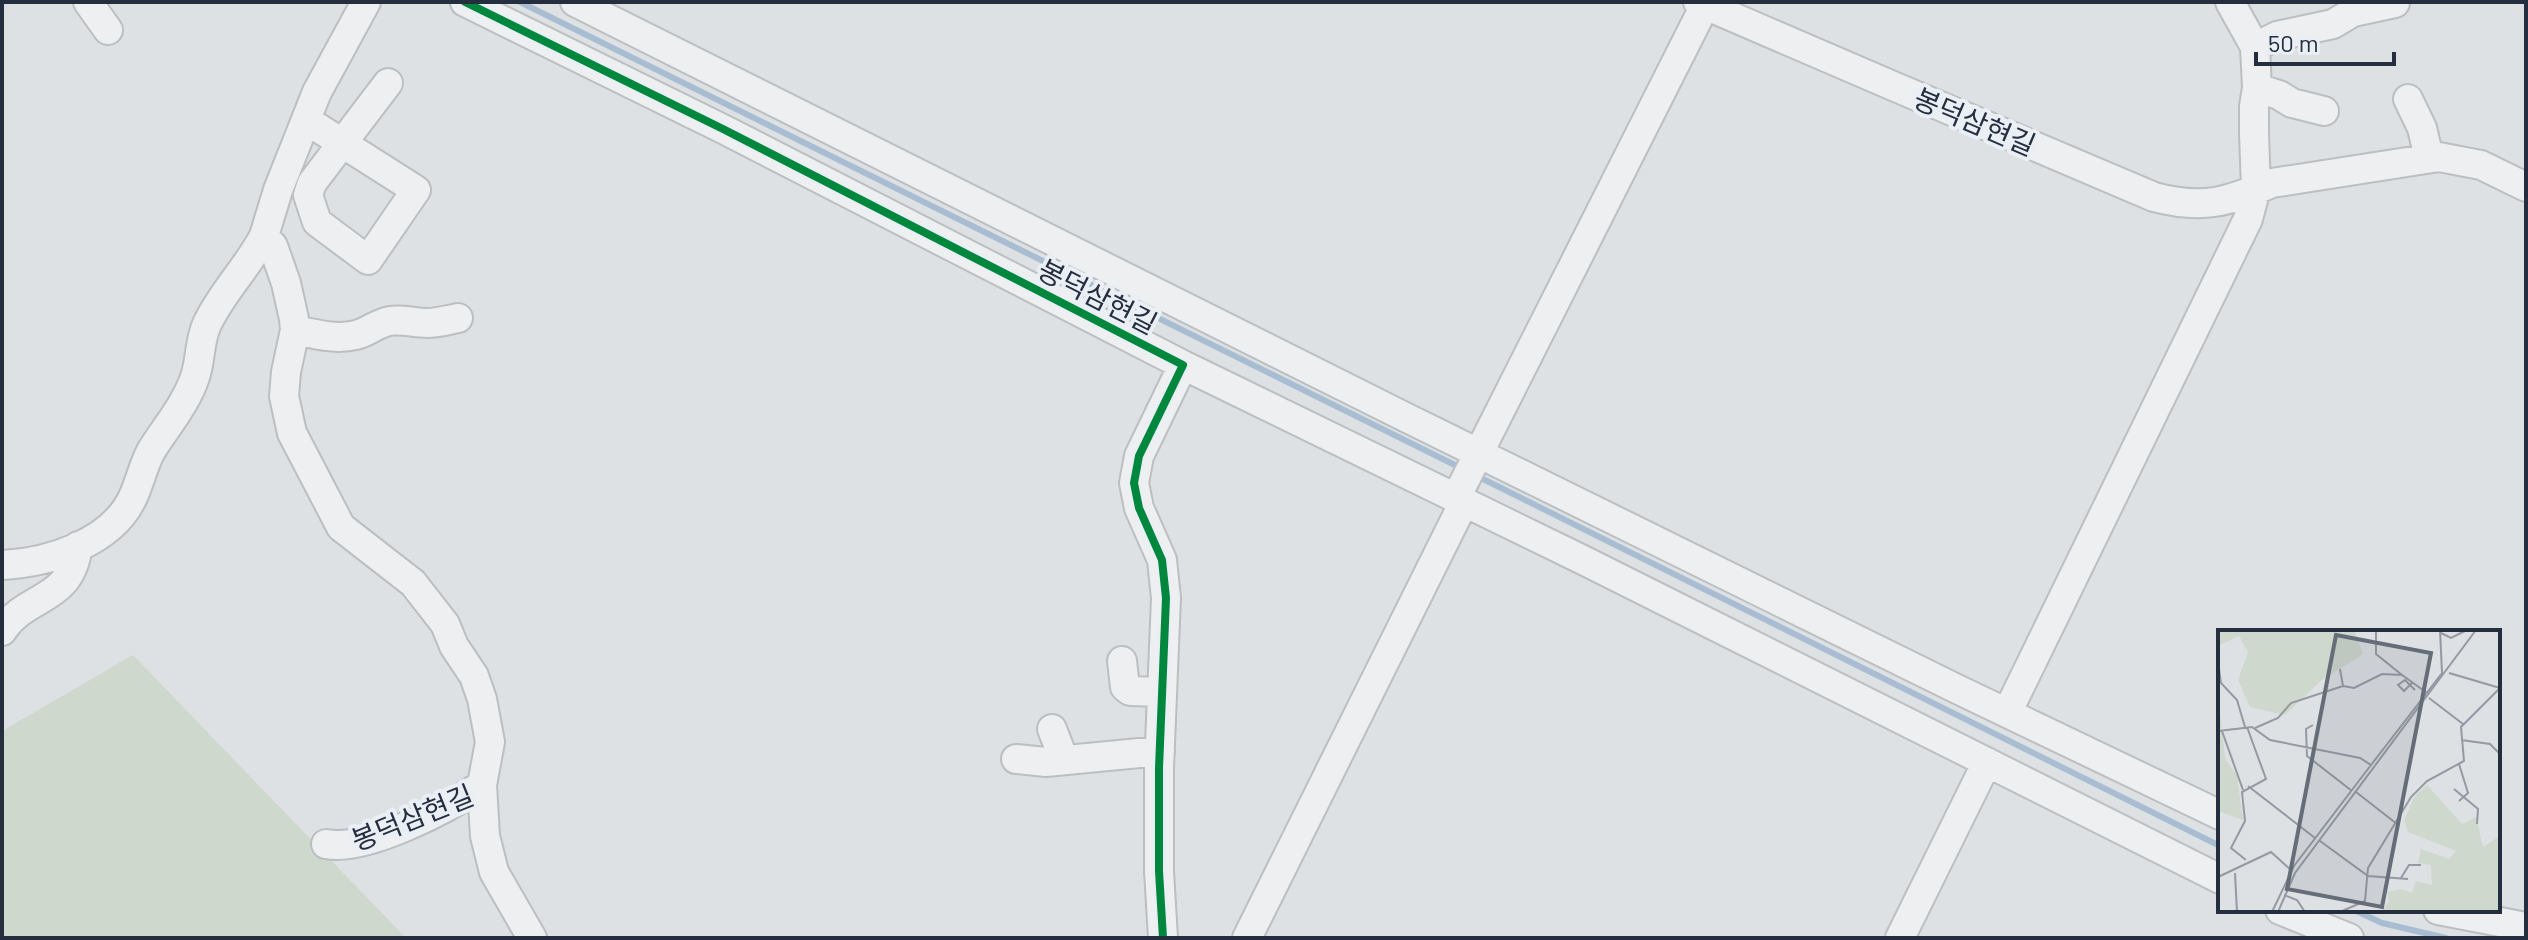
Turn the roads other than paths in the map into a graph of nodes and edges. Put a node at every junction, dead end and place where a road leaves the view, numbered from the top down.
1 (88, 2) edge
2 (366, 2) edge
3 (465, 2) edge
4 (575, 2) edge
5 (2230, 2) edge
6 (2395, 3) edge
7 (1702, 4) edge
8 (108, 30) dead end
9 (2255, 47) junction
10 (388, 83) dead end
11 (2257, 88) junction
12 (2408, 99) dead end
13 (2324, 111) dead end
14 (306, 120) junction
15 (2429, 158) junction
16 (2526, 187) edge
17 (2256, 189) junction
18 (264, 236) junction
19 (458, 318) dead end
20 (295, 330) junction
21 (1183, 365) junction
22 (1477, 456) junction
23 (1462, 495) junction
24 (78, 546) junction
25 (2, 565) edge
26 (2, 631) edge
27 (1122, 661) dead end
28 (1162, 692) junction
29 (2007, 713) junction
30 (1052, 729) dead end
31 (1160, 751) junction
32 (1016, 759) dead end
33 (1064, 760) junction
34 (1987, 762) junction
35 (482, 785) junction
36 (2218, 814) edge
37 (326, 844) dead end
38 (2218, 878) edge
39 (2284, 912) edge
40 (2448, 912) edge
41 (2526, 927) edge
42 (2340, 937) edge
43 (532, 938) edge
44 (1163, 938) edge
45 (1247, 938) edge
46 (1900, 938) edge

1 - 8 street
2 - 14 street
3 - 21 street, 봉덕삼현길
4 - 22 street
5 - 9 street
6 - 9 street
7 - 17 street, 봉덕삼현길
7 - 22 street
9 - 11 street
10 - 14 street
11 - 13 street
11 - 17 street
12 - 15 street
14 - 18 street
15 - 16 street, 봉덕삼현길
15 - 17 street, 봉덕삼현길
17 - 29 street
18 - 20 street
18 - 24 street
19 - 20 street
20 - 35 street
21 - 23 street, 봉덕삼현길
21 - 28 street
22 - 23 street
22 - 29 street
23 - 34 street, 봉덕삼현길
23 - 45 street
24 - 25 street
24 - 26 street
27 - 28 street
28 - 31 street
29 - 36 street
30 - 33 street
31 - 33 street
31 - 44 street
32 - 33 street
34 - 38 street, 봉덕삼현길
34 - 46 street
35 - 37 street, 봉덕삼현길
35 - 43 street, 봉덕삼현길
39 - 42 street
40 - 41 street

